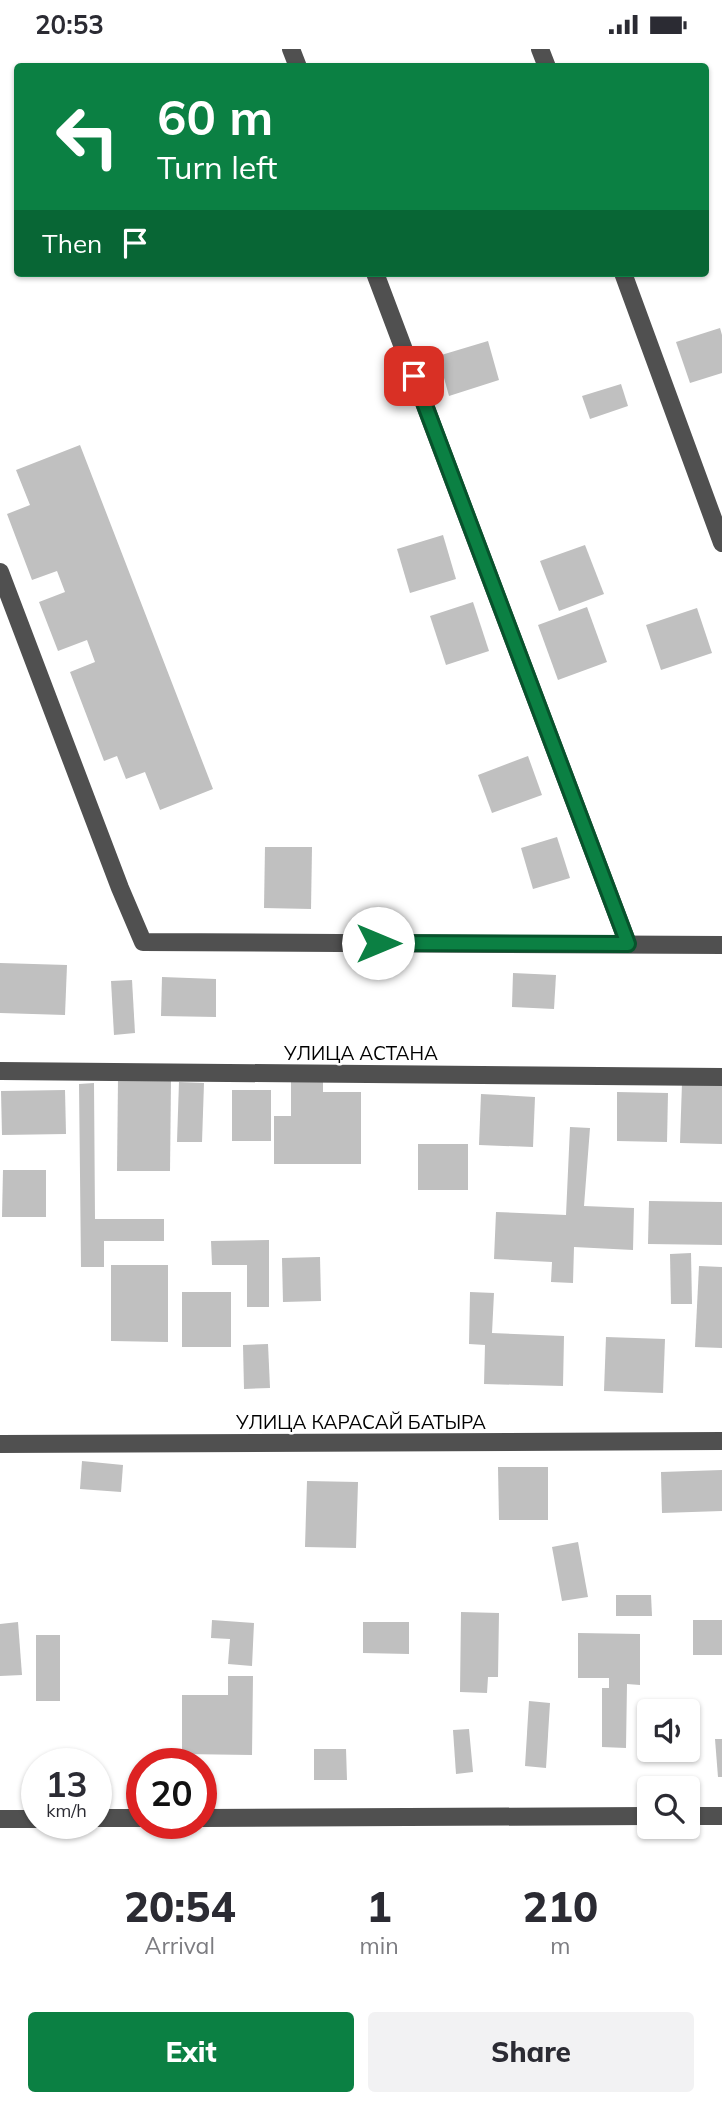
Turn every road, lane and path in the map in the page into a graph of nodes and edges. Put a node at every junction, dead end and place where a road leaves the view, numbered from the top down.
1 (377, 277) edge
2 (623, 277) edge
3 (722, 543) edge
4 (0, 572) edge
5 (628, 944) junction
6 (722, 945) edge
7 (0, 1071) edge
8 (722, 1077) edge
9 (722, 1441) edge
10 (0, 1444) edge
11 (637, 1816) edge
12 (700, 1816) edge
13 (722, 1816) edge
14 (217, 1818) edge
15 (0, 1819) edge
16 (21, 1819) edge

1 - 5 street
2 - 3 street
4 - 5 street
5 - 6 street
7 - 8 street, УЛИЦА АСТАНА
9 - 10 street, УЛИЦА КАРАСАЙ БАТЫРА
11 - 14 street
12 - 13 street
15 - 16 street

